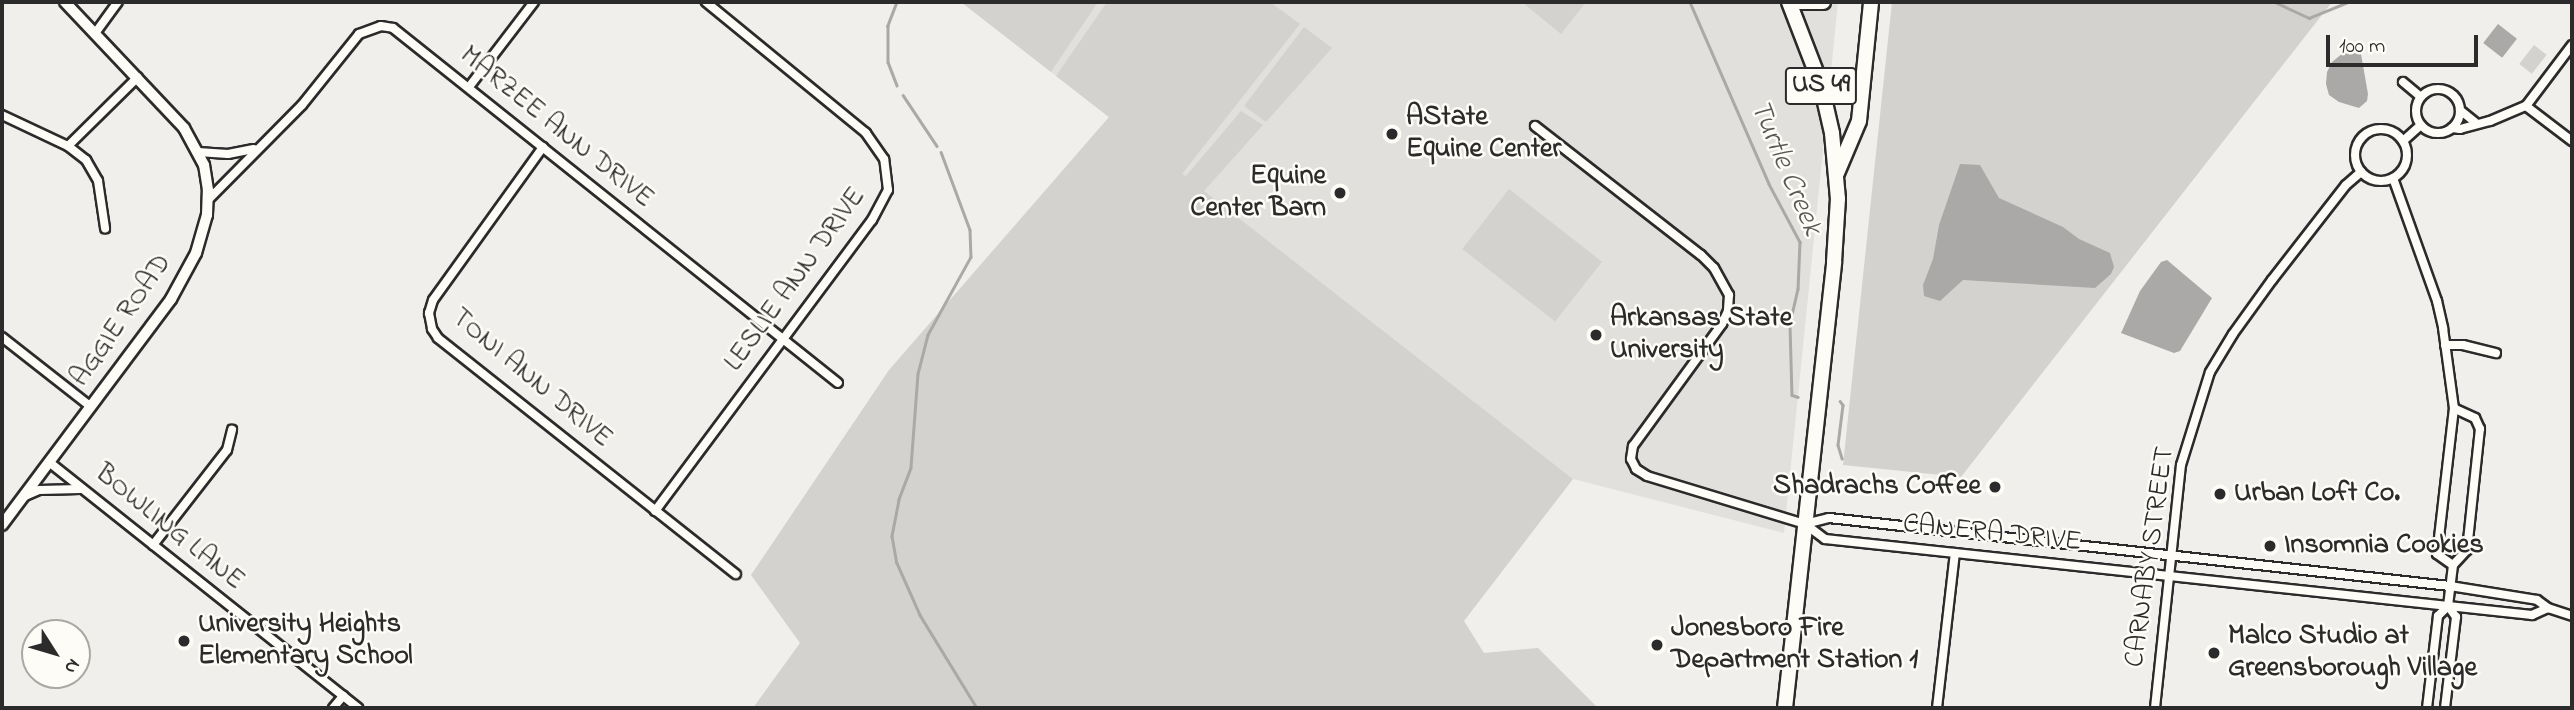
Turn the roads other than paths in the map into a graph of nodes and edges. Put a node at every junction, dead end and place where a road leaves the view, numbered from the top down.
1 (65, 2) edge
2 (118, 2) edge
3 (534, 2) edge
4 (706, 2) edge
5 (1789, 2) edge
6 (1799, 2) edge
7 (1823, 2) edge
8 (1871, 2) edge
9 (96, 32) junction
10 (2572, 45) edge
11 (138, 77) junction
12 (2403, 82) dead end
13 (469, 87) junction
14 (2421, 97) junction
15 (2526, 106) junction
16 (2460, 110) junction
17 (2, 115) edge
18 (2477, 124) junction
19 (2421, 125) junction
20 (1535, 126) dead end
21 (2452, 128) junction
22 (2403, 141) junction
23 (2572, 141) edge
24 (68, 146) junction
25 (543, 147) junction
26 (257, 149) junction
27 (198, 152) junction
28 (2361, 172) junction
29 (1837, 175) junction
30 (2393, 178) junction
31 (209, 199) junction
32 (104, 228) dead end
33 (2, 337) edge
34 (784, 340) junction
35 (2445, 345) junction
36 (2496, 353) dead end
37 (838, 383) dead end
38 (90, 406) junction
39 (2454, 408) junction
40 (232, 430) dead end
41 (49, 462) junction
42 (83, 489) junction
43 (22, 498) junction
44 (654, 511) junction
45 (2, 524) edge
46 (1805, 524) junction
47 (153, 545) junction
48 (1955, 553) junction
49 (2171, 558) junction
50 (2453, 565) junction
51 (736, 574) dead end
52 (2169, 577) junction
53 (2450, 586) junction
54 (2448, 606) junction
55 (2547, 608) junction
56 (2572, 616) edge
57 (343, 696) junction
58 (333, 708) edge
59 (358, 708) edge
60 (1785, 708) edge
61 (1937, 708) edge
62 (2155, 708) edge
63 (2427, 708) edge
64 (2445, 708) edge

1 - 9 street, AGGIE ROAD
2 - 9 street
3 - 13 street
4 - 34 street, LESLIE ANN DRIVE
5 - 29 highway, US 49
6 - 7 highway
8 - 29 highway
9 - 11 street, AGGIE ROAD
10 - 15 street
11 - 24 street
11 - 27 street, AGGIE ROAD
12 - 14 street
13 - 25 street, MARZEE ANN DRIVE
13 - 26 street, MARZEE ANN DRIVE
14 - 16 street
14 - 19 street
15 - 18 street
15 - 23 street
16 - 18 street
16 - 21 street
17 - 24 street
18 - 21 street
19 - 21 street
19 - 22 street
20 - 46 street
22 - 28 street
22 - 30 street
24 - 32 street
25 - 34 street, MARZEE ANN DRIVE
25 - 44 street, TONI ANN DRIVE
26 - 27 street
26 - 31 street, MARZEE ANN DRIVE
27 - 31 street, AGGIE ROAD
28 - 30 street
28 - 49 street, CARNABY STREET
29 - 46 highway, US 49
30 - 35 street
31 - 38 street, AGGIE ROAD
33 - 38 street
34 - 37 street, MARZEE ANN DRIVE
34 - 44 street, LESLIE ANN DRIVE
35 - 36 street
35 - 39 street
38 - 41 street, AGGIE ROAD
39 - 50 street
39 - 50 street
40 - 47 street
41 - 42 street, BOWLING LANE
41 - 43 street, AGGIE ROAD
42 - 43 street
42 - 47 street, BOWLING LANE
43 - 45 street, AGGIE ROAD
44 - 51 street, TONI ANN DRIVE
46 - 48 street, CANERA DRIVE
46 - 49 street, CANERA DRIVE
46 - 60 highway, US 49
47 - 57 street, BOWLING LANE
48 - 52 street, CANERA DRIVE
48 - 61 street
49 - 52 street, CARNABY STREET
49 - 53 street, CANERA DRIVE
50 - 53 street
52 - 54 street, CANERA DRIVE
52 - 62 street, CARNABY STREET
53 - 54 street
53 - 55 street, CANERA DRIVE
54 - 55 street, CANERA DRIVE
54 - 63 street
54 - 64 street
55 - 56 street, CANERA DRIVE
57 - 58 street
57 - 59 street, BOWLING LANE

